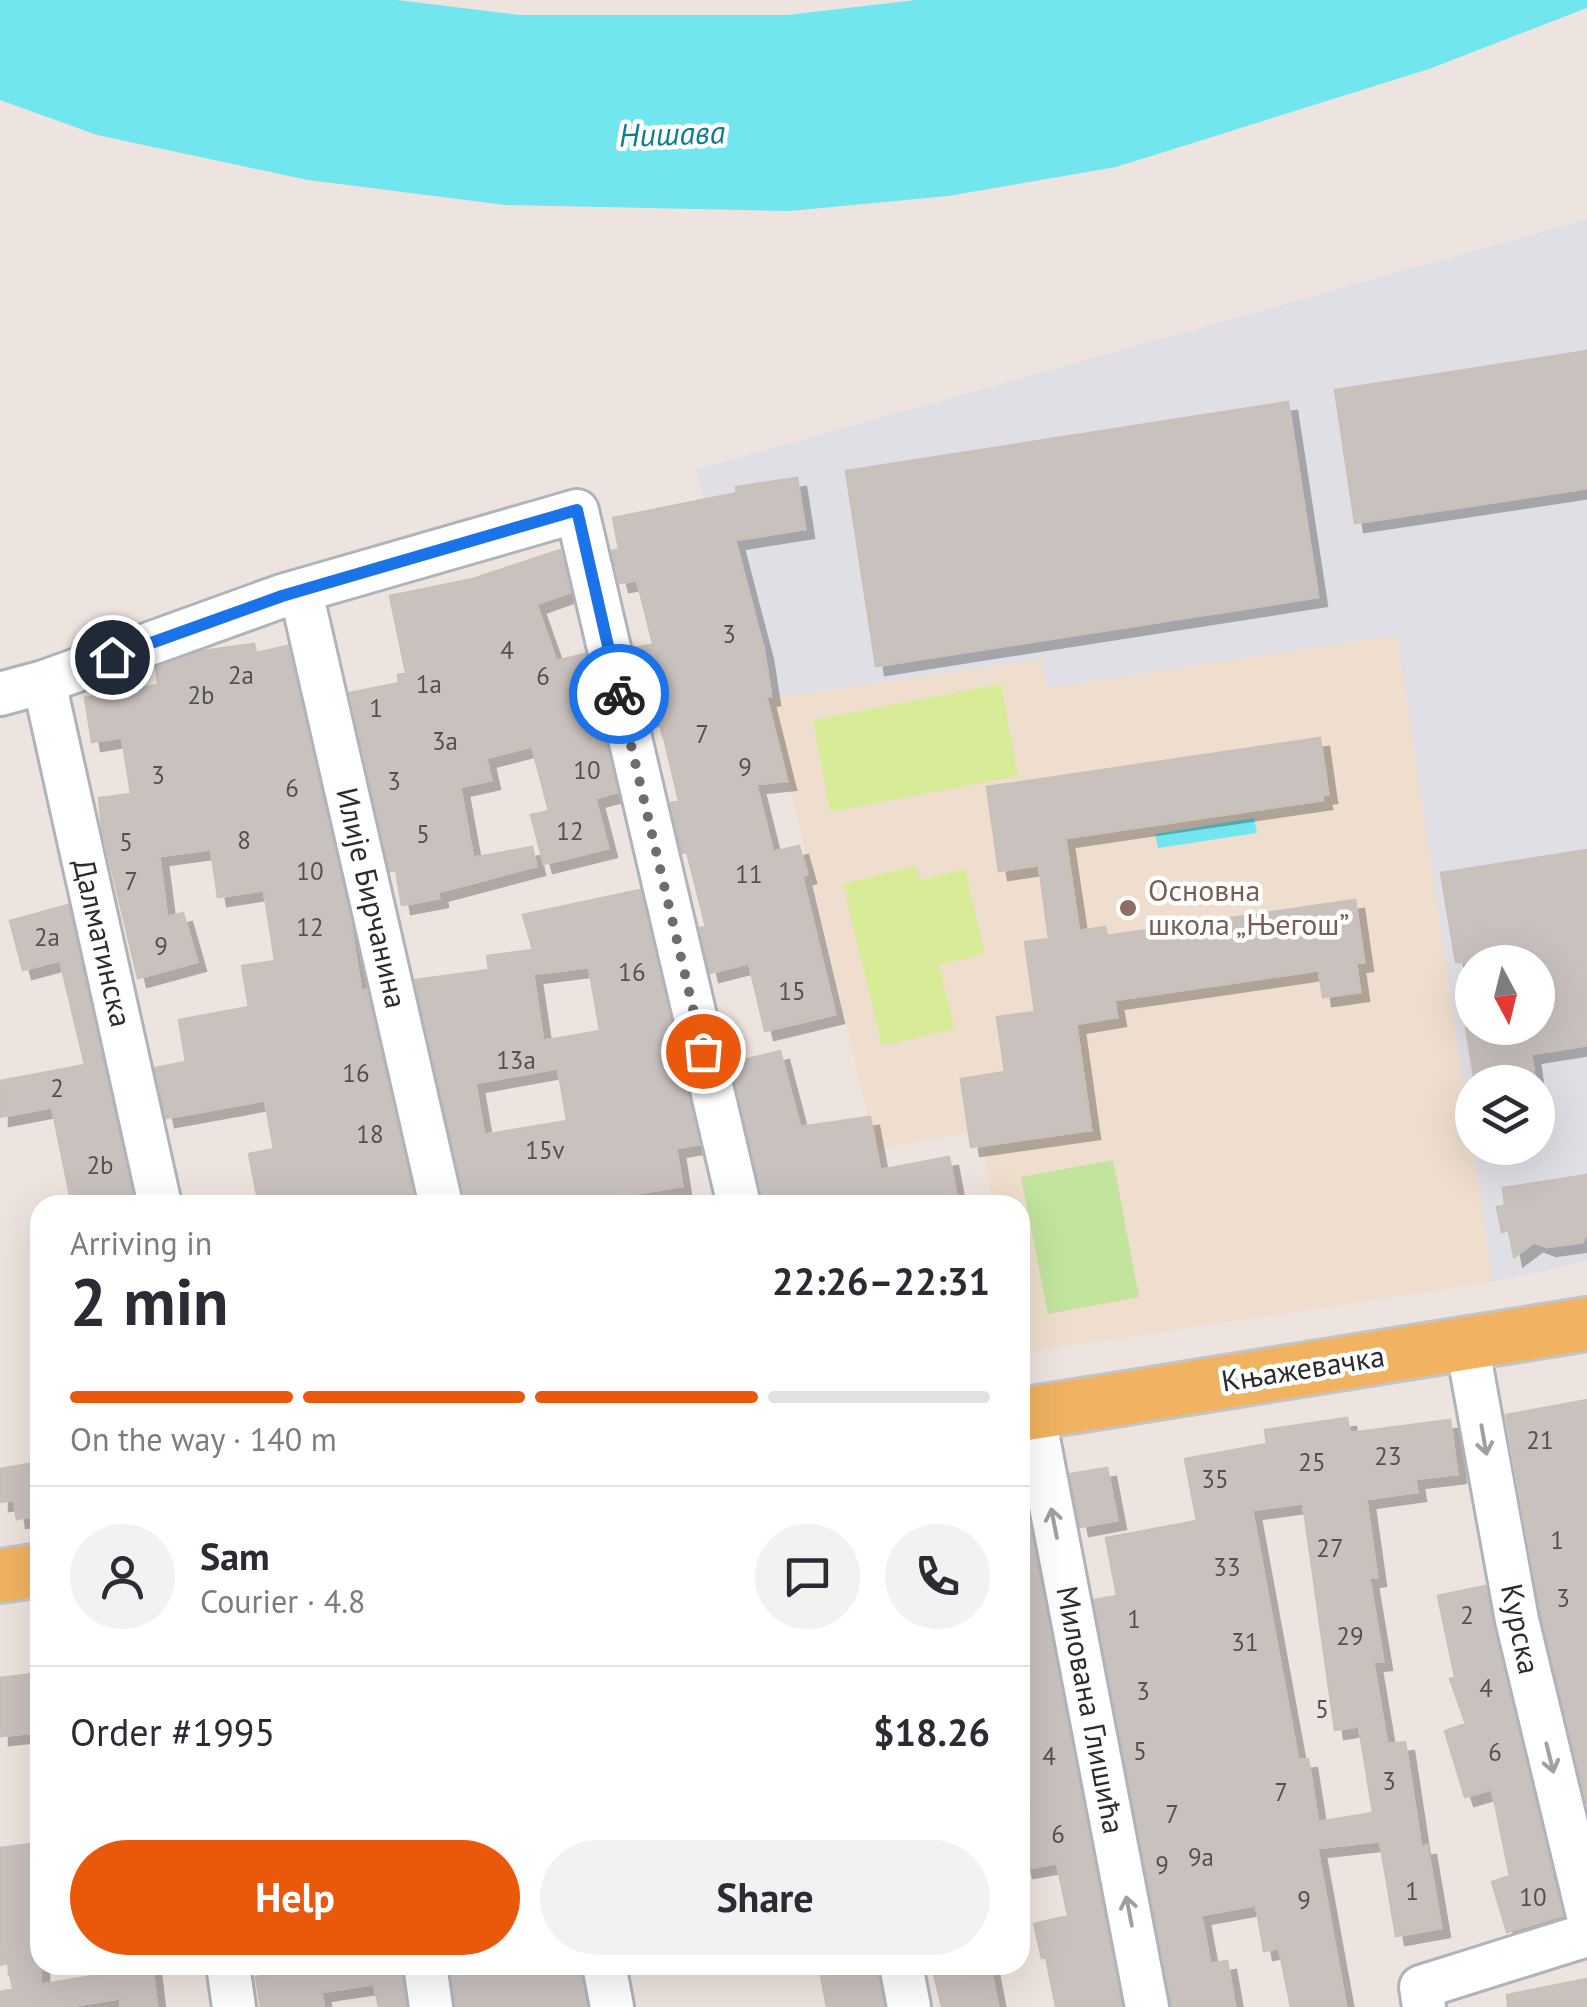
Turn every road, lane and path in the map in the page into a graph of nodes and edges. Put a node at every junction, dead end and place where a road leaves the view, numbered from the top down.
1 (302, 592) junction
2 (44, 682) junction
3 (0, 694) edge
4 (158, 1195) edge
5 (439, 1195) edge
6 (736, 1195) edge
7 (1587, 1324) edge
8 (1467, 1344) junction
9 (1030, 1412) edge
10 (1030, 1433) edge
11 (30, 1572) edge
12 (0, 1576) edge
13 (1587, 1910) edge
14 (1587, 1935) edge
15 (229, 1975) edge
16 (426, 1975) edge
17 (606, 1975) edge
18 (903, 1975) edge
19 (234, 2007) edge
20 (431, 2007) edge
21 (612, 2007) edge
22 (909, 2007) edge
23 (1147, 2007) edge
24 (1424, 2007) edge

1 - 2 street
1 - 5 street, Илије Бирчанина
1 - 6 street
2 - 3 street
2 - 4 street, Далматинска
7 - 8 main road, Књажевачка
8 - 9 main road, Књажевачка
8 -> 13 street, Курска
23 -> 10 street, Милована Глишића
11 - 12 main road
14 - 24 street
15 - 19 street
16 - 20 street
17 - 21 street
18 - 22 street

